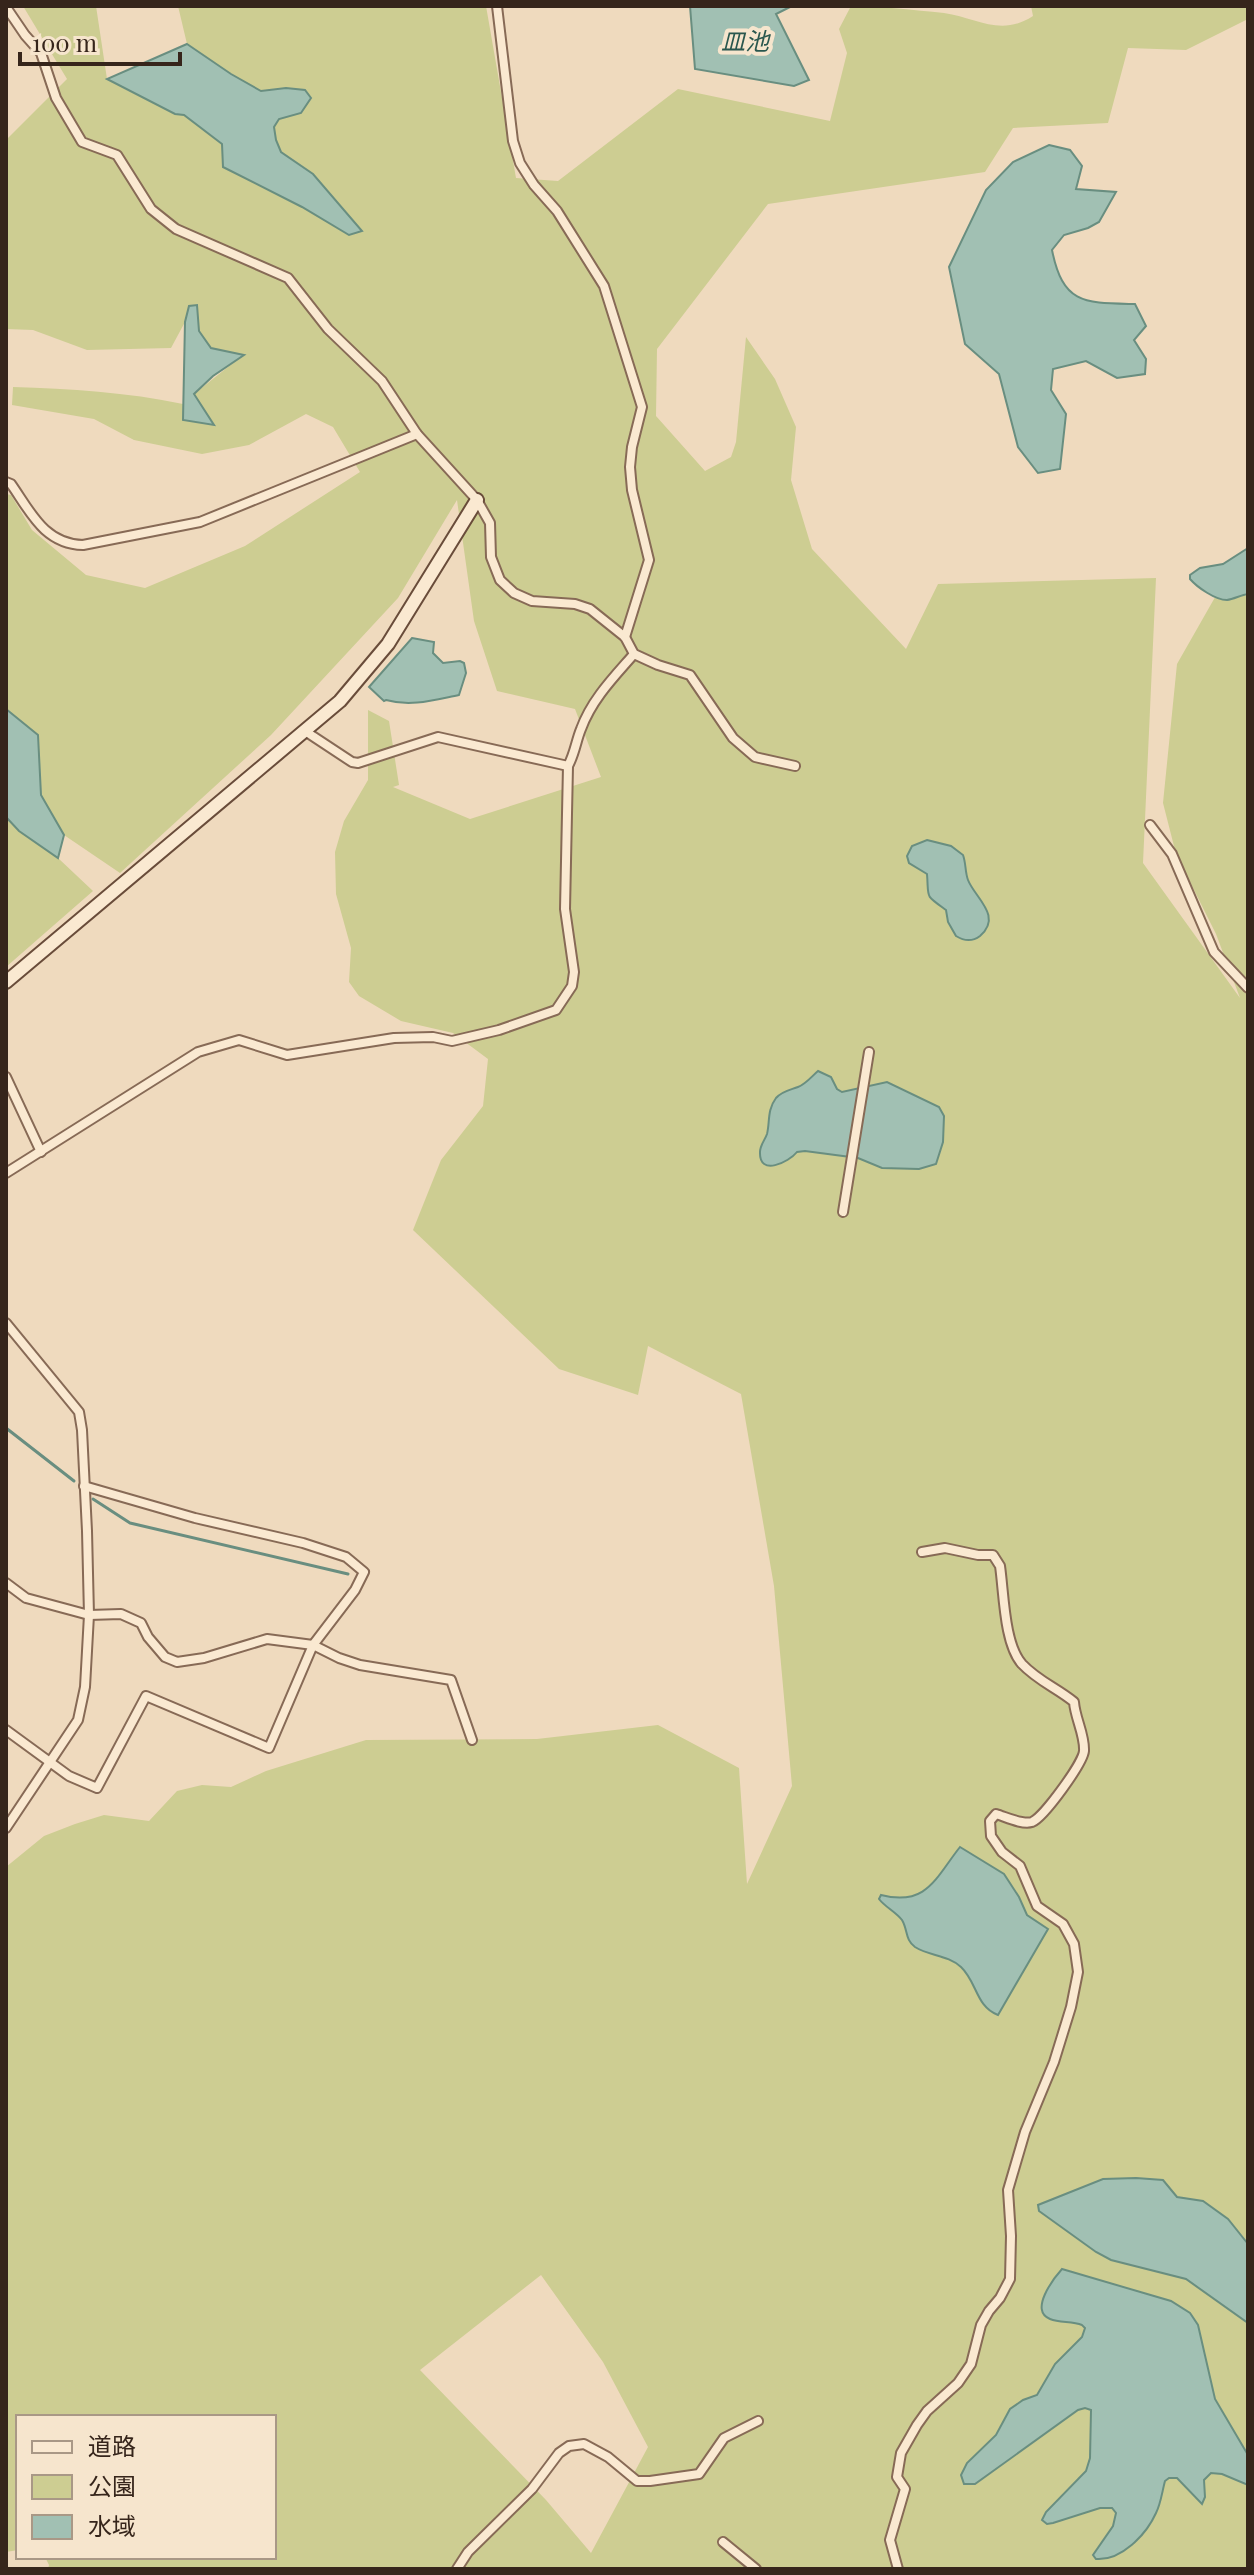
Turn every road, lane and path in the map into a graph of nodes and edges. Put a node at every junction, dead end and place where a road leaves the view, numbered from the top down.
1 (497, 6) edge
2 (6, 7) edge
3 (417, 434) junction
4 (6, 482) edge
5 (477, 500) junction
6 (625, 637) junction
7 (634, 654) junction
8 (305, 731) junction
9 (568, 766) junction
10 (795, 766) dead end
11 (1150, 825) dead end
12 (6, 982) edge
13 (1248, 988) edge
14 (869, 1052) dead end
15 (6, 1077) edge
16 (41, 1152) junction
17 (6, 1173) edge
18 (843, 1212) dead end
19 (6, 1323) edge
20 (84, 1486) junction
21 (922, 1552) dead end
22 (6, 1583) edge
23 (89, 1615) junction
24 (313, 1645) junction
25 (6, 1730) edge
26 (472, 1740) dead end
27 (49, 1762) junction
28 (6, 1828) edge
29 (758, 2421) dead end
30 (723, 2542) dead end
31 (457, 2569) edge
32 (756, 2569) edge
33 (898, 2569) edge

1 - 6 street
2 - 3 street
3 - 4 street
3 - 5 street
5 - 6 street
5 - 8 street
6 - 7 street
7 - 9 street
7 - 10 street
8 - 9 street
8 - 12 street
9 - 16 street
11 - 13 street
14 - 18 street
15 - 16 street
16 - 17 street
19 - 20 street
20 - 23 street
20 - 24 street
21 - 33 street
22 - 23 street
23 - 24 street
23 - 27 street
24 - 26 street
24 - 27 street
25 - 27 street
27 - 28 street
29 - 31 street
30 - 32 street

